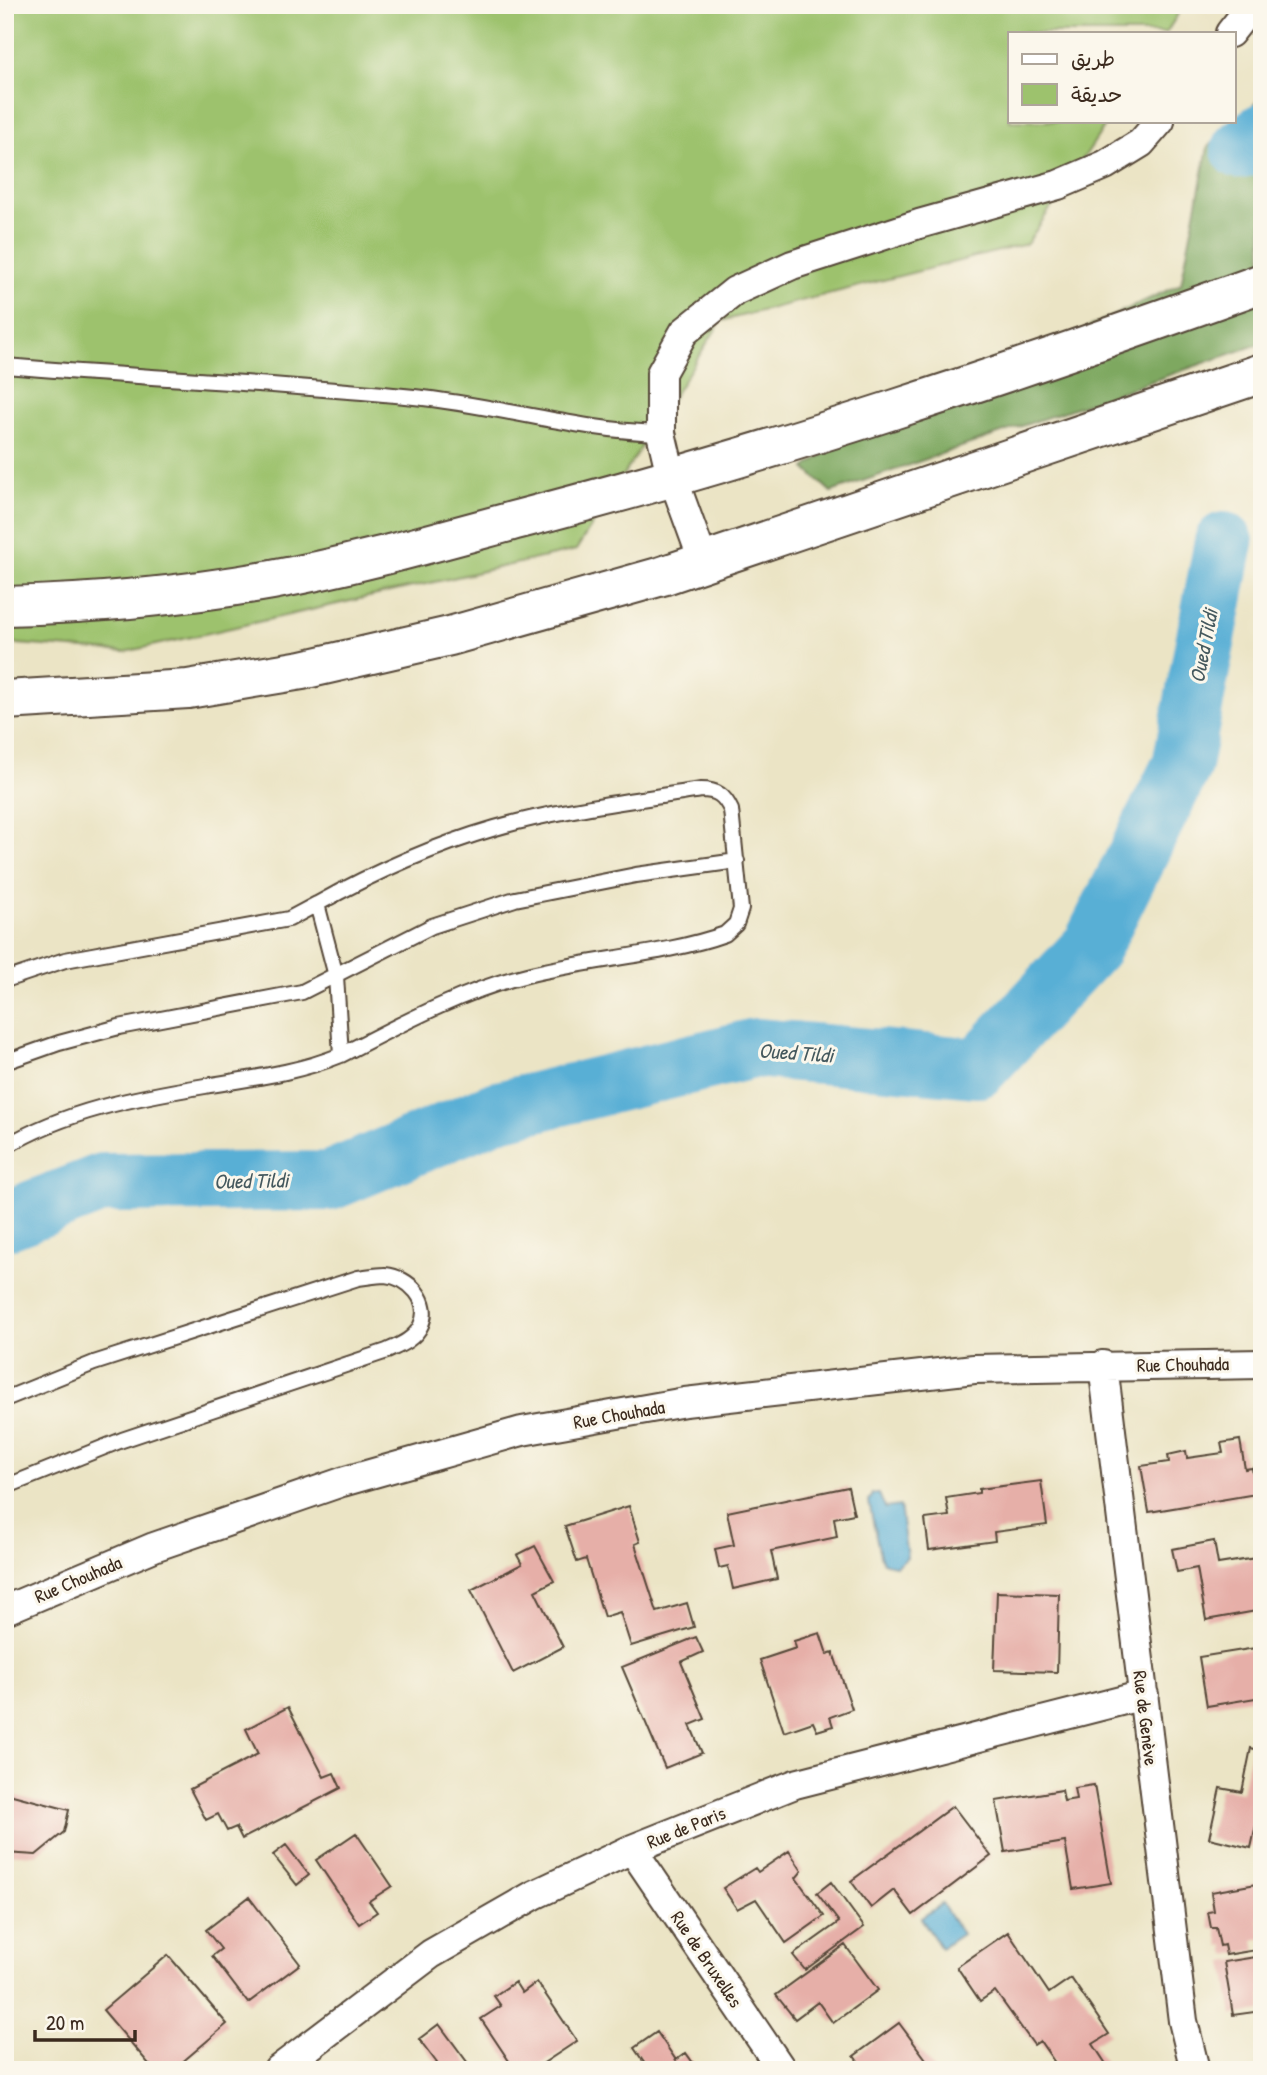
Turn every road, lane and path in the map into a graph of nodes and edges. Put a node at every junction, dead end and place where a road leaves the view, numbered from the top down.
1 (1252, 5) edge
2 (1231, 32) edge
3 (1159, 122) edge
4 (1262, 283) edge
5 (5, 366) edge
6 (1262, 373) edge
7 (661, 433) junction
8 (673, 477) junction
9 (704, 563) junction
10 (5, 606) edge
11 (5, 700) edge
12 (737, 861) junction
13 (317, 904) junction
14 (336, 976) junction
15 (5, 980) edge
16 (341, 1055) junction
17 (5, 1062) edge
18 (5, 1147) edge
19 (1262, 1364) edge
20 (1103, 1365) junction
21 (5, 1399) edge
22 (5, 1488) edge
23 (5, 1610) edge
24 (1144, 1695) junction
25 (632, 1849) junction
26 (278, 2070) edge
27 (782, 2070) edge
28 (1195, 2070) edge

1 - 2 street
3 - 7 street
4 - 8 highway
5 - 7 lane
6 - 9 highway
7 - 8 street
8 - 9 street
8 - 10 highway
9 - 11 highway
12 - 13 lane
12 - 14 lane
12 - 16 lane
13 - 14 lane
13 - 15 lane
14 - 16 lane
14 - 17 lane
16 - 18 lane
19 - 20 street, Rue Chouhada
20 - 23 street, Rue Chouhada
20 - 24 street, Rue de Genève
21 - 22 lane
24 - 25 street, Rue de Paris
24 - 28 street, Rue de Genève
25 - 26 street, Rue de Paris
25 - 27 street, Rue de Bruxelles

